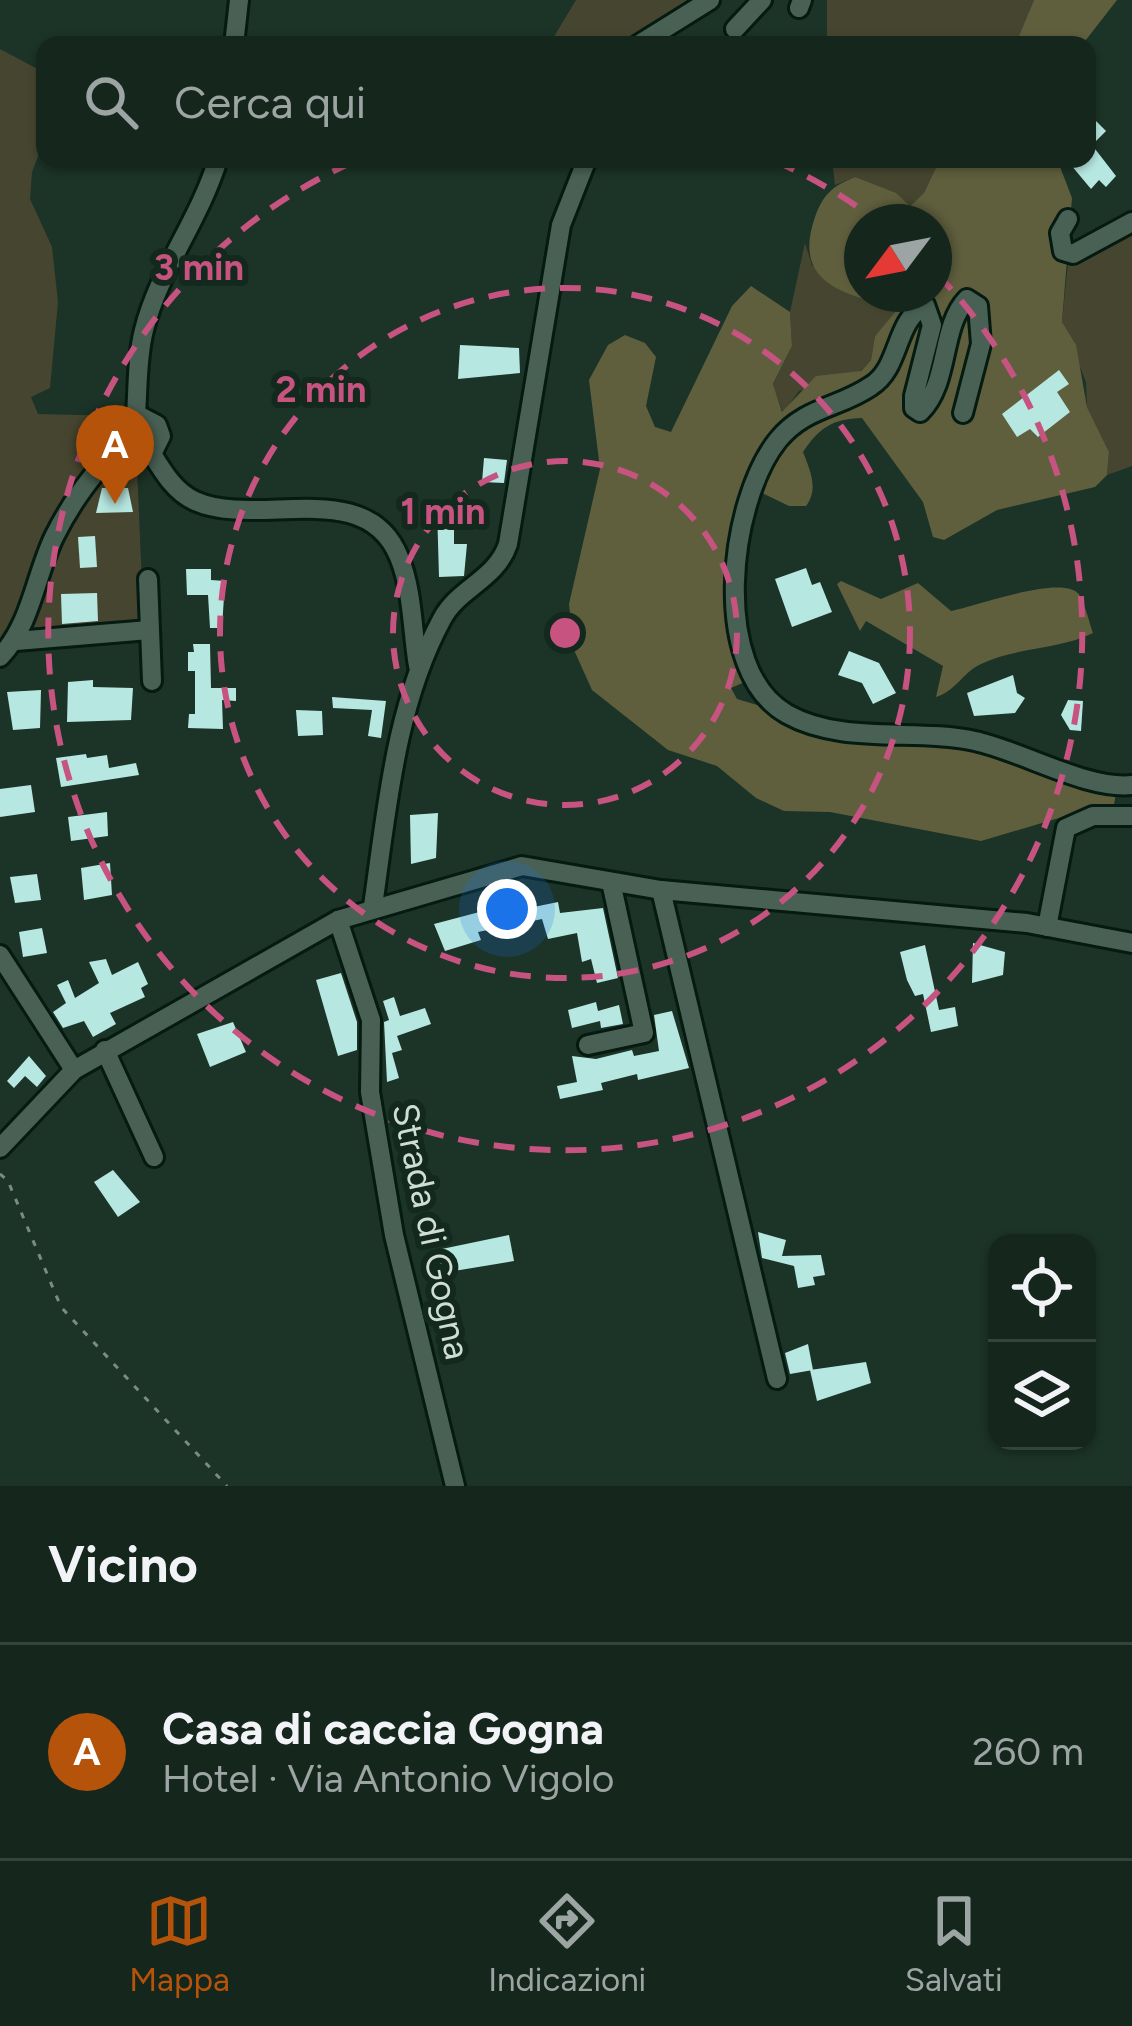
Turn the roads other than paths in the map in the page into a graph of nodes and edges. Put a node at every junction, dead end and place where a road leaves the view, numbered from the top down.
1 (239, 0) edge
2 (710, 0) edge
3 (762, 0) edge
4 (735, 29) dead end
5 (235, 36) edge
6 (652, 36) edge
7 (214, 168) edge
8 (583, 168) edge
9 (1068, 219) dead end
10 (1132, 222) edge
11 (963, 413) dead end
12 (136, 414) junction
13 (122, 446) junction
14 (152, 454) junction
15 (148, 579) dead end
16 (149, 630) junction
17 (16, 641) junction
18 (0, 657) edge
19 (418, 666) junction
20 (152, 681) dead end
21 (1132, 785) edge
22 (1132, 816) edge
23 (611, 882) junction
24 (661, 890) junction
25 (373, 906) junction
26 (338, 920) junction
27 (1047, 926) junction
28 (1132, 943) edge
29 (0, 956) edge
30 (588, 1045) dead end
31 (105, 1050) junction
32 (74, 1070) junction
33 (0, 1148) edge
34 (154, 1157) dead end
35 (777, 1379) dead end
36 (455, 1486) edge

1 - 5 street
2 - 6 street
3 - 4 street
7 - 12 street
8 - 19 street
9 - 10 street
11 - 21 street
12 - 13 street
12 - 14 street
13 - 14 street
13 - 17 street
14 - 19 street
15 - 16 street
16 - 17 street
16 - 20 street
17 - 18 street
19 - 25 street
22 - 27 street
23 - 24 street
23 - 25 street
23 - 30 street
24 - 27 street
24 - 35 street
25 - 26 street
26 - 31 street
26 - 36 street, Strada di Gogna
27 - 28 street
29 - 32 street
31 - 32 street
31 - 34 street
32 - 33 street

